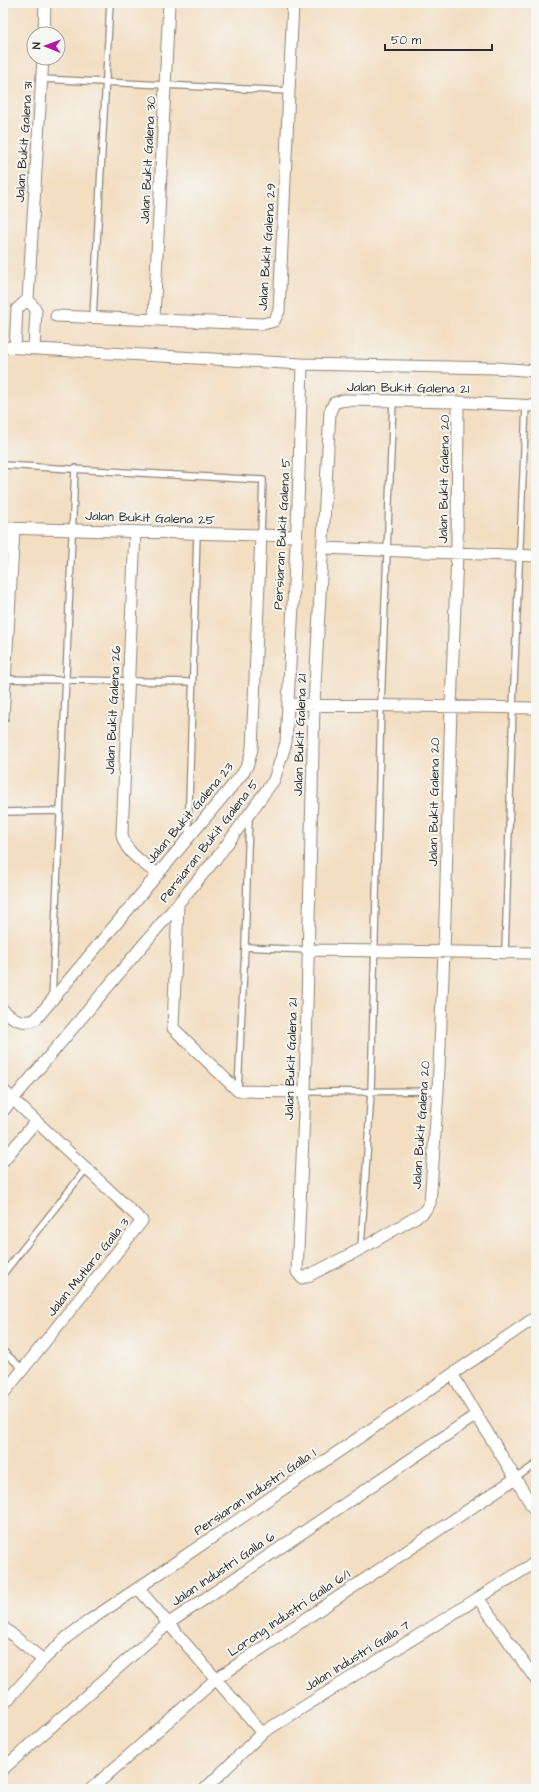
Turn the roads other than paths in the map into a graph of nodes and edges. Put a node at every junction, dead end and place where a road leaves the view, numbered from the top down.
1 (46, 3) edge
2 (110, 3) edge
3 (169, 3) edge
4 (293, 3) edge
5 (45, 26) edge
6 (43, 66) edge
7 (42, 79) junction
8 (104, 82) junction
9 (166, 85) junction
10 (289, 91) junction
11 (28, 299) junction
12 (56, 316) dead end
13 (93, 317) junction
14 (154, 319) junction
15 (3, 347) edge
16 (15, 348) junction
17 (34, 349) junction
18 (302, 364) junction
19 (536, 371) edge
20 (393, 401) junction
21 (458, 402) junction
22 (531, 406) edge
23 (3, 465) edge
24 (75, 468) junction
25 (8, 529) edge
26 (72, 530) junction
27 (135, 532) junction
28 (197, 534) junction
29 (261, 535) junction
30 (296, 536) junction
31 (322, 548) junction
32 (388, 550) junction
33 (457, 553) junction
34 (519, 555) junction
35 (536, 556) edge
36 (4, 679) edge
37 (65, 681) junction
38 (128, 682) junction
39 (193, 682) junction
40 (288, 704) junction
41 (314, 704) junction
42 (381, 705) junction
43 (451, 707) junction
44 (513, 707) junction
45 (536, 708) edge
46 (3, 717) edge
47 (60, 811) junction
48 (3, 812) edge
49 (249, 814) junction
50 (188, 839) junction
51 (157, 874) junction
52 (178, 904) junction
53 (245, 947) junction
54 (308, 950) junction
55 (374, 951) junction
56 (444, 952) junction
57 (505, 952) junction
58 (536, 953) edge
59 (52, 1001) junction
60 (3, 1010) edge
61 (3, 1090) edge
62 (238, 1091) junction
63 (438, 1091) junction
64 (305, 1092) junction
65 (371, 1092) junction
66 (12, 1098) junction
67 (3, 1111) edge
68 (36, 1121) junction
69 (3, 1161) edge
70 (86, 1169) junction
71 (361, 1249) junction
72 (3, 1274) edge
73 (536, 1317) edge
74 (3, 1350) edge
75 (23, 1369) junction
76 (453, 1375) junction
77 (3, 1394) edge
78 (476, 1415) junction
79 (536, 1464) edge
80 (516, 1478) junction
81 (536, 1513) edge
82 (536, 1562) edge
83 (138, 1588) junction
84 (478, 1598) junction
85 (169, 1623) junction
86 (3, 1627) edge
87 (43, 1660) junction
88 (216, 1679) junction
89 (536, 1680) edge
90 (3, 1705) edge
91 (262, 1733) junction
92 (3, 1769) edge
93 (91, 1789) edge
94 (205, 1789) edge

1 - 5 street
2 - 8 lane
3 - 9 street, Jalan Bukit Galena 30
4 - 10 street, Jalan Bukit Galena 29
6 - 7 street, Jalan Bukit Galena 31
7 - 8 lane
7 - 11 street, Jalan Bukit Galena 31
8 - 9 lane
8 - 13 lane
9 - 10 lane
9 - 14 street, Jalan Bukit Galena 30
10 - 14 street, Jalan Bukit Galena 29
11 - 16 street
11 - 17 street, Jalan Bukit Galena 31
12 - 13 street, Jalan Bukit Galena 29
13 - 14 street, Jalan Bukit Galena 29
15 - 16 street
16 - 17 street
17 - 18 street
18 - 19 street
18 - 30 street, Persiaran Bukit Galena 5
20 - 21 street, Jalan Bukit Galena 21
20 - 31 street, Jalan Bukit Galena 21
20 - 32 lane
21 - 22 street, Jalan Bukit Galena 21
21 - 33 street, Jalan Bukit Galena 20
22 - 34 lane
23 - 24 lane
24 - 26 lane
24 - 29 lane
25 - 26 street, Jalan Bukit Galena 25
25 - 36 street
26 - 27 street, Jalan Bukit Galena 25
26 - 37 lane
27 - 28 street, Jalan Bukit Galena 25
27 - 38 street, Jalan Bukit Galena 26
28 - 29 street, Jalan Bukit Galena 25
28 - 39 lane
29 - 30 street, Jalan Bukit Galena 25
29 - 50 street, Jalan Bukit Galena 23
30 - 40 street, Persiaran Bukit Galena 5
31 - 32 street
31 - 41 street, Jalan Bukit Galena 21
32 - 33 street
32 - 42 lane
33 - 34 street
33 - 43 street, Jalan Bukit Galena 20
34 - 35 street
34 - 44 lane
36 - 37 lane
36 - 46 street
37 - 38 lane
37 - 47 lane
38 - 39 lane
38 - 51 street, Jalan Bukit Galena 26
39 - 50 lane
40 - 41 street
40 - 49 street, Persiaran Bukit Galena 5
41 - 42 street
41 - 54 street, Jalan Bukit Galena 21
42 - 43 street
42 - 55 lane
43 - 44 street
43 - 56 street, Jalan Bukit Galena 20
44 - 45 street
44 - 57 lane
47 - 48 lane
47 - 59 lane
49 - 52 street, Persiaran Bukit Galena 5
49 - 53 lane
50 - 51 street, Jalan Bukit Galena 23
51 - 59 street, Jalan Bukit Galena 23
52 - 62 street
52 - 66 street, Persiaran Bukit Galena 5
53 - 54 lane
53 - 62 lane
54 - 55 street
54 - 64 street, Jalan Bukit Galena 21
55 - 56 street
55 - 65 lane
56 - 57 street
56 - 63 street, Jalan Bukit Galena 20
57 - 58 street
59 - 60 street, Jalan Bukit Galena 23
61 - 66 street, Jalan Mutiara Galla 3
62 - 64 street
63 - 65 lane
63 - 71 street, Jalan Bukit Galena 20
64 - 65 lane
64 - 71 street, Jalan Bukit Galena 21
65 - 71 lane
66 - 67 street, Persiaran Bukit Galena 5
66 - 68 street, Jalan Mutiara Galla 3
68 - 69 street
68 - 70 street, Jalan Mutiara Galla 3
70 - 72 lane
70 - 75 street, Jalan Mutiara Galla 3
73 - 76 street, Persiaran Industri Galla 1
74 - 75 lane
75 - 77 street, Jalan Mutiara Galla 3
76 - 78 street
76 - 83 street, Persiaran Industri Galla 1
78 - 80 street
78 - 85 street, Jalan Industri Galla 6
79 - 80 lane
80 - 81 street
80 - 88 street, Lorong Industri Galla 6/1
82 - 84 street, Jalan Industri Galla 7
83 - 85 street
83 - 87 street, Persiaran Industri Galla 1
84 - 89 street
84 - 91 street, Jalan Industri Galla 7
85 - 88 street
85 - 92 street, Jalan Industri Galla 6
86 - 87 street
87 - 90 street, Persiaran Industri Galla 1
88 - 91 street
88 - 93 street, Lorong Industri Galla 6/1
91 - 94 street, Jalan Industri Galla 7

